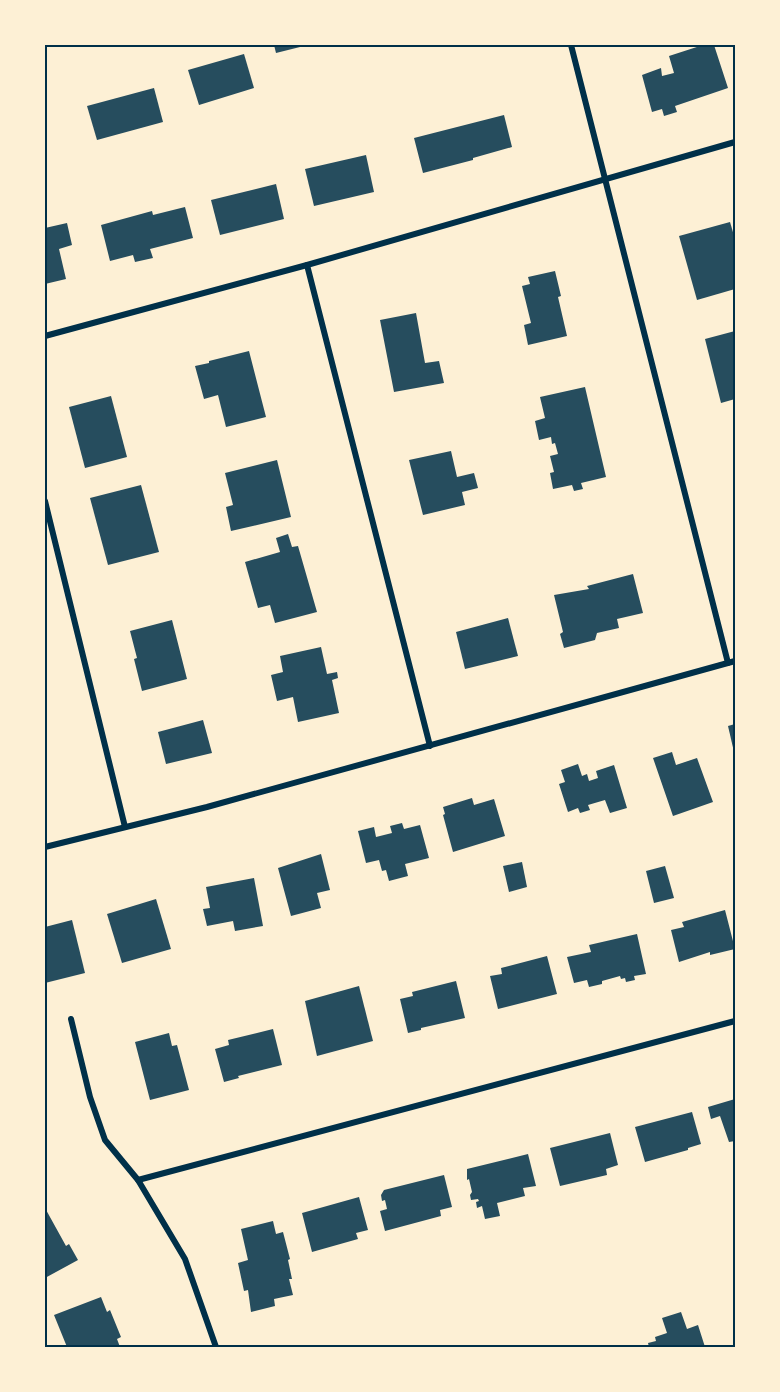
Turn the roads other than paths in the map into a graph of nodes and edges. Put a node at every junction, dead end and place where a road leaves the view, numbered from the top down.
1 (571, 45) edge
2 (735, 142) edge
3 (604, 180) junction
4 (307, 265) junction
5 (45, 336) edge
6 (45, 504) edge
7 (732, 662) edge
8 (430, 746) junction
9 (125, 827) junction
10 (45, 848) edge
11 (71, 1018) dead end
12 (735, 1021) edge
13 (138, 1180) junction
14 (216, 1347) edge

1 - 3 street
2 - 3 street
3 - 4 street
3 - 7 street
4 - 5 street
4 - 8 street
6 - 9 street
7 - 8 street
8 - 9 street
9 - 10 street
11 - 13 street
12 - 13 street
13 - 14 street

